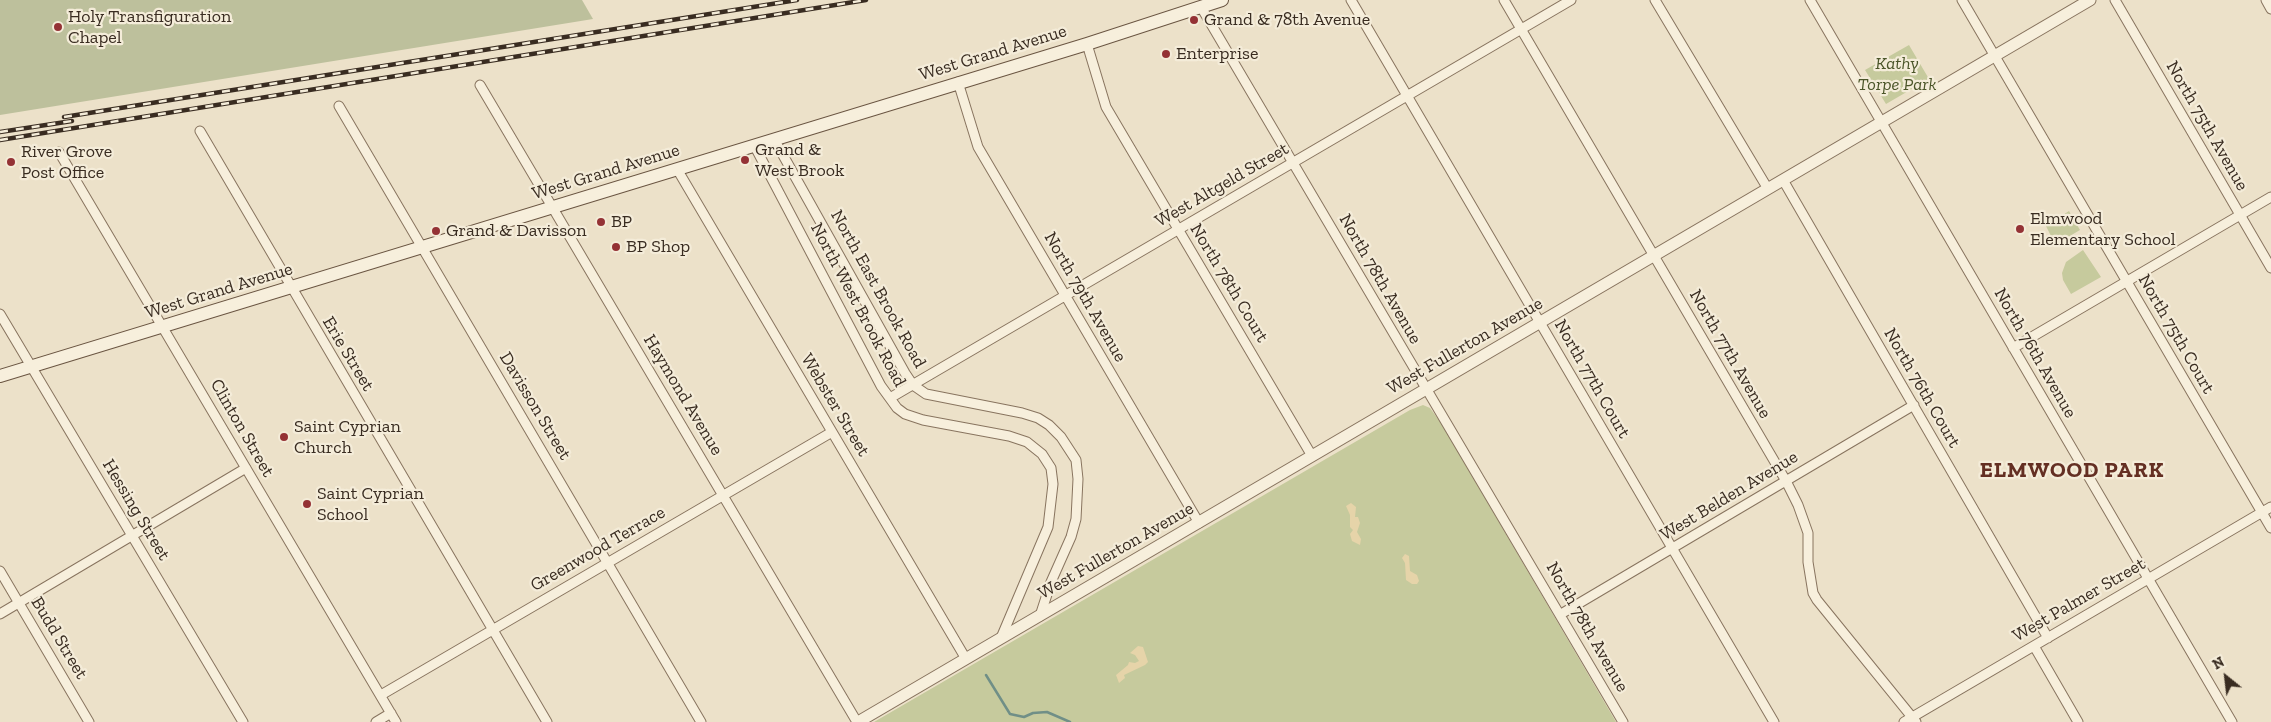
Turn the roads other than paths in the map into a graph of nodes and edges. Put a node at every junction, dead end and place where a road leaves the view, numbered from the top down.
1 (1222, 0) edge
2 (1351, 0) edge
3 (1504, 0) edge
4 (1571, 0) edge
5 (1655, 0) edge
6 (1810, 0) edge
7 (1962, 0) edge
8 (2090, 0) edge
9 (2116, 0) edge
10 (2266, 0) edge
11 (1202, 7) junction
12 (2271, 9) edge
13 (1520, 30) junction
14 (1087, 44) junction
15 (1994, 56) junction
16 (958, 82) junction
17 (480, 85) dead end
18 (1407, 96) junction
19 (339, 106) dead end
20 (1881, 122) junction
21 (200, 131) dead end
22 (774, 139) junction
23 (754, 145) junction
24 (60, 152) dead end
25 (1293, 163) junction
26 (677, 168) junction
27 (1783, 180) junction
28 (1768, 189) junction
29 (2271, 197) edge
30 (553, 206) junction
31 (2240, 215) junction
32 (1178, 230) junction
33 (422, 247) junction
34 (1653, 256) junction
35 (2271, 268) edge
36 (2127, 282) junction
37 (290, 287) junction
38 (1065, 296) junction
39 (0, 314) edge
40 (1540, 322) junction
41 (163, 326) junction
42 (2013, 348) junction
43 (30, 367) junction
44 (0, 376) edge
45 (913, 385) junction
46 (1426, 389) junction
47 (890, 398) junction
48 (1914, 406) junction
49 (832, 432) junction
50 (1312, 456) junction
51 (246, 468) junction
52 (1786, 481) junction
53 (723, 495) junction
54 (2271, 507) edge
55 (2262, 512) junction
56 (1199, 522) junction
57 (2271, 528) edge
58 (132, 536) junction
59 (1673, 549) junction
60 (608, 562) junction
61 (0, 571) edge
62 (2148, 579) junction
63 (19, 603) junction
64 (0, 614) edge
65 (1561, 614) junction
66 (1040, 616) junction
67 (492, 630) junction
68 (1001, 638) junction
69 (2048, 638) junction
70 (2034, 646) junction
71 (966, 659) junction
72 (381, 695) junction
73 (391, 714) junction
74 (1910, 721) edge
75 (89, 722) edge
76 (243, 722) edge
77 (376, 722) edge
78 (396, 722) edge
79 (547, 722) edge
80 (701, 722) edge
81 (858, 722) edge
82 (1623, 722) edge
83 (1774, 722) edge
84 (2078, 722) edge
85 (2232, 722) edge

1 - 11 main road, West Grand Avenue
2 - 18 street, North 77th Court
3 - 13 street, North 77th Avenue
4 - 13 street, West Altgeld Street
5 - 28 street
6 - 20 street, North 76th Avenue
7 - 15 street, North 75th Court
8 - 15 street, West Fullerton Avenue
9 - 31 street, North 75th Avenue
10 - 12 street
11 - 14 main road, West Grand Avenue
11 - 25 street, North 78th Avenue
13 - 18 street, West Altgeld Street
13 - 34 street, North 77th Avenue
14 - 16 main road, West Grand Avenue
14 - 32 street, North 78th Court
15 - 20 street, West Fullerton Avenue
15 - 36 street, North 75th Court
16 - 22 main road, West Grand Avenue
16 - 38 street, North 79th Avenue
17 - 30 street, Haymond Avenue
18 - 25 street, West Altgeld Street
18 - 40 street, North 77th Court
19 - 33 street, Davisson Street
20 - 27 street, West Fullerton Avenue
20 - 42 street, North 76th Avenue
21 - 37 street, Erie Street
22 - 23 main road, West Grand Avenue
22 - 45 street, North East Brook Road
23 - 26 main road, West Grand Avenue
23 - 47 street, North West Brook Road
24 - 41 street, Clinton Street
25 - 32 street, West Altgeld Street
25 - 46 street, North 78th Avenue
26 - 30 main road, West Grand Avenue
26 - 49 street, Webster Street
27 - 28 street, West Fullerton Avenue
27 - 48 street, North 76th Court
28 - 34 street, West Fullerton Avenue
29 - 31 street
30 - 33 main road, West Grand Avenue
30 - 53 street, Haymond Avenue
31 - 35 street, North 75th Avenue
31 - 36 street
32 - 38 street, West Altgeld Street
32 - 50 street, North 78th Court
33 - 37 main road, West Grand Avenue
33 - 60 street, Davisson Street
34 - 40 street, West Fullerton Avenue
34 - 52 street, North 77th Avenue
36 - 42 street
36 - 55 street, North 75th Court
37 - 41 main road, West Grand Avenue
37 - 67 street, Erie Street
38 - 45 street, West Altgeld Street
38 - 56 street, North 79th Avenue
39 - 43 street, Hessing Street
40 - 46 street, West Fullerton Avenue
40 - 59 street, North 77th Court
41 - 43 main road, West Grand Avenue
41 - 51 street, Clinton Street
42 - 62 street, North 76th Avenue
43 - 44 main road, West Grand Avenue
43 - 58 street, Hessing Street
45 - 47 street, West Altgeld Street
45 - 66 street, North East Brook Road
46 - 50 street, West Fullerton Avenue
46 - 65 street, North 78th Avenue
47 - 68 street, North West Brook Road
48 - 52 street, West Belden Avenue
48 - 69 street, North 76th Court
49 - 53 street, Greenwood Terrace
49 - 71 street, Webster Street
50 - 56 street, West Fullerton Avenue
51 - 58 street
51 - 72 street, Clinton Street
52 - 59 street, West Belden Avenue
52 - 74 street, North 77th Avenue
53 - 60 street, Greenwood Terrace
53 - 81 street, Haymond Avenue
54 - 55 street, West Palmer Street
55 - 57 street, North 75th Court
55 - 62 street, West Palmer Street
56 - 66 street, West Fullerton Avenue
58 - 63 street
58 - 76 street, Hessing Street
59 - 65 street, West Belden Avenue
59 - 83 street, North 77th Court
60 - 67 street, Greenwood Terrace
60 - 80 street, Davisson Street
61 - 63 street, Budd Street
62 - 69 street, West Palmer Street
62 - 85 street, North 76th Avenue
63 - 64 street
63 - 75 street, Budd Street
65 - 82 street, North 78th Avenue
66 - 68 street, West Fullerton Avenue
67 - 72 street, Greenwood Terrace
67 - 79 street, Erie Street
68 - 71 street, West Fullerton Avenue
69 - 70 street, West Palmer Street
70 - 74 street, West Palmer Street
70 - 84 street
71 - 81 street, West Fullerton Avenue
72 - 73 street, Clinton Street
73 - 77 street
73 - 78 street, Clinton Street

